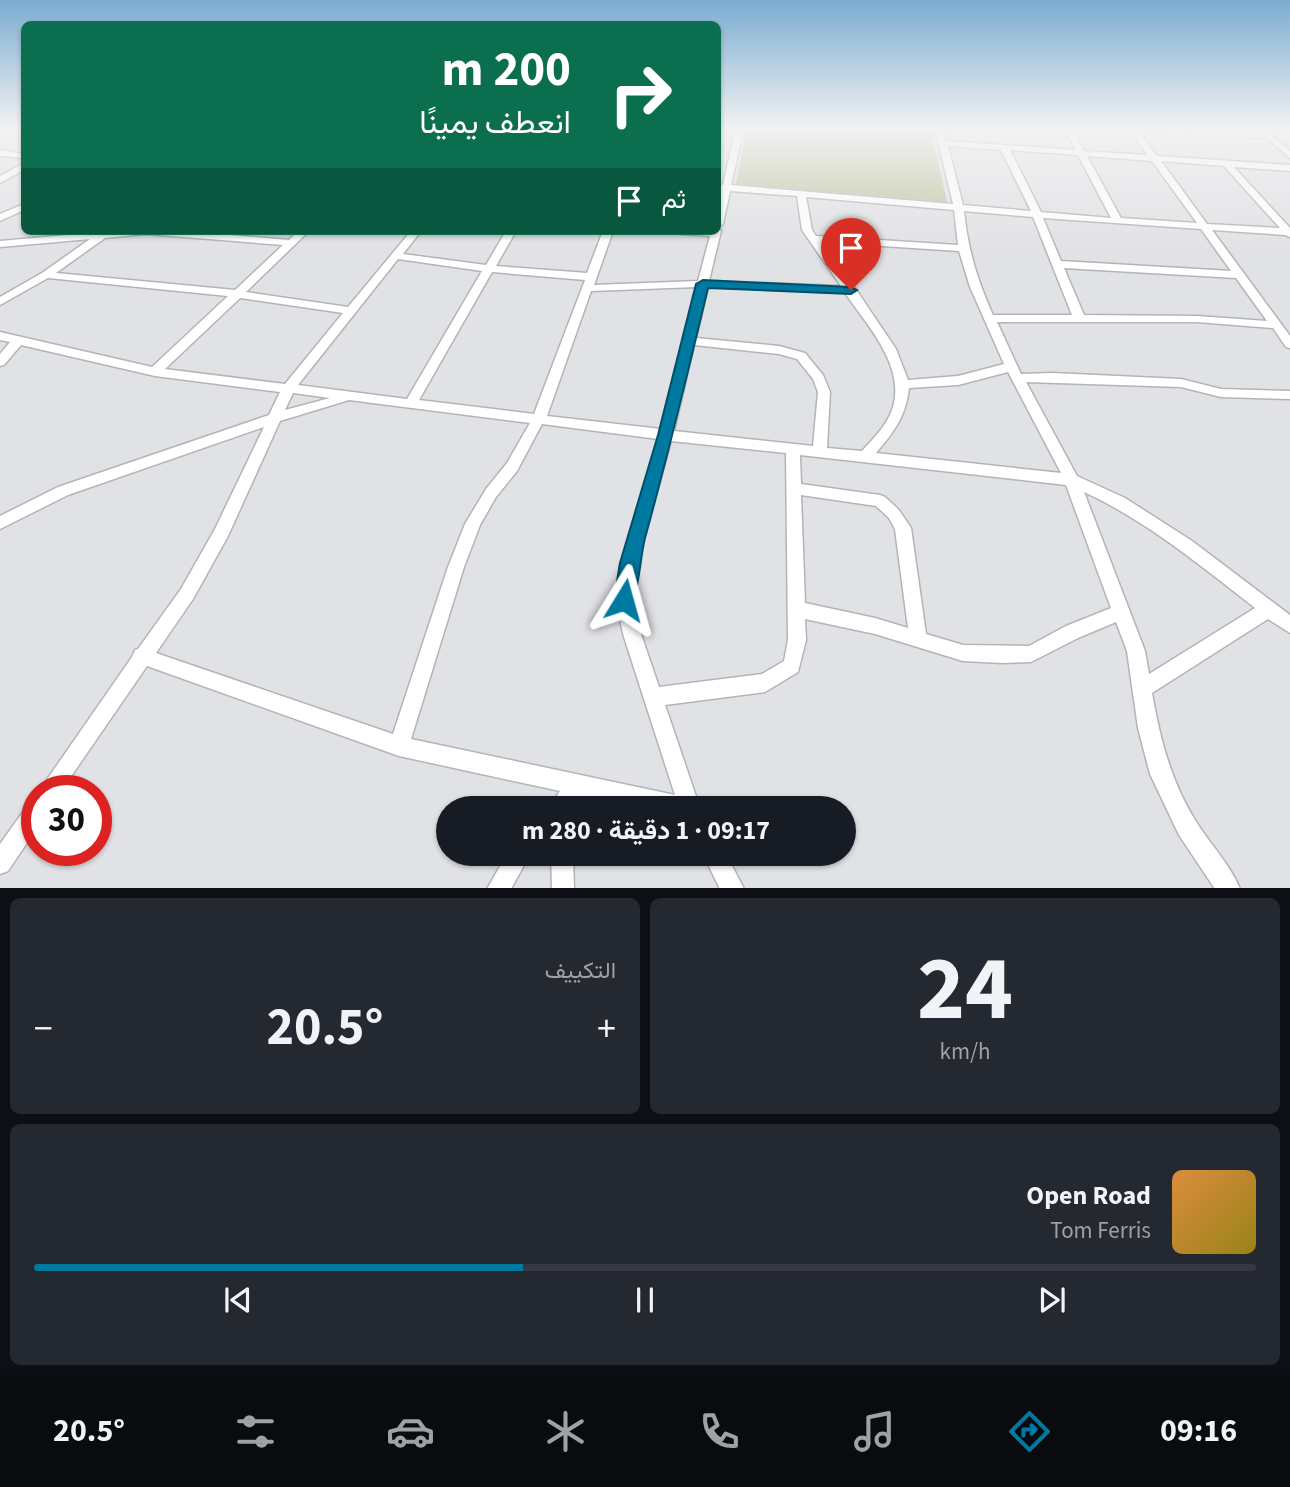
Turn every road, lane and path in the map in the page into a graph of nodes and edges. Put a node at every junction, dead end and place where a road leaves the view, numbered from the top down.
1 (19, 169) edge
2 (727, 169) edge
3 (949, 169) edge
4 (1015, 169) edge
5 (1090, 169) edge
6 (1162, 169) edge
7 (1232, 169) edge
8 (0, 180) edge
9 (722, 187) edge
10 (801, 194) junction
11 (21, 208) edge
12 (959, 208) junction
13 (1037, 214) junction
14 (0, 218) edge
15 (1118, 221) junction
16 (1203, 227) junction
17 (1289, 233) edge
18 (86, 235) edge
19 (102, 235) edge
20 (225, 235) edge
21 (300, 235) edge
22 (413, 235) edge
23 (509, 235) edge
24 (607, 235) edge
25 (715, 235) edge
26 (813, 239) junction
27 (292, 243) junction
28 (0, 244) edge
29 (963, 248) junction
30 (396, 256) junction
31 (1058, 264) junction
32 (489, 269) junction
33 (46, 275) junction
34 (1238, 275) junction
35 (590, 282) junction
36 (703, 284) junction
37 (851, 290) junction
38 (239, 294) junction
39 (0, 302) edge
40 (349, 311) junction
41 (1079, 317) junction
42 (989, 318) junction
43 (1275, 325) junction
44 (0, 336) edge
45 (18, 340) junction
46 (689, 341) junction
47 (1290, 344) edge
48 (0, 362) edge
49 (155, 372) junction
50 (1014, 372) junction
51 (903, 384) junction
52 (288, 388) junction
53 (1290, 395) edge
54 (351, 396) junction
55 (411, 403) junction
56 (277, 417) junction
57 (539, 418) junction
58 (666, 435) junction
59 (793, 449) junction
60 (820, 452) junction
61 (865, 457) junction
62 (1072, 480) junction
63 (796, 489) junction
64 (0, 523) edge
65 (796, 609) junction
66 (1269, 609) junction
67 (1122, 612) junction
68 (1290, 625) edge
69 (918, 639) junction
70 (141, 656) junction
71 (1143, 688) junction
72 (653, 697) junction
73 (399, 746) junction
74 (60, 775) edge
75 (576, 787) junction
76 (569, 796) edge
77 (624, 796) edge
78 (685, 796) edge
79 (21, 833) edge
80 (0, 863) edge
81 (512, 866) edge
82 (562, 866) edge
83 (721, 866) edge
84 (498, 888) edge
85 (563, 888) edge
86 (733, 888) edge
87 (1229, 888) edge

1 - 8 street
2 - 9 street
3 - 12 street
4 - 13 street
5 - 15 street
6 - 16 street
7 - 17 street
9 - 10 street
10 - 12 street
10 - 26 street
11 - 14 street
12 - 13 street
12 - 29 street
13 - 15 street
13 - 31 street
15 - 16 street
16 - 17 street
16 - 34 street
18 - 28 street
19 - 33 street
20 - 27 street
21 - 27 street
22 - 30 street
23 - 32 street
24 - 35 street
25 - 36 street
26 - 29 street
26 - 37 street
27 - 38 street
29 - 42 street
30 - 32 street
30 - 40 street
31 - 34 street
31 - 41 street
32 - 35 street
32 - 55 street
33 - 38 street
33 - 39 street
34 - 43 street
35 - 36 street
35 - 57 street
36 - 37 street
36 - 46 street
37 - 51 street
38 - 40 street
38 - 49 street
40 - 52 street
41 - 42 street
41 - 43 street
42 - 50 street
43 - 47 street
44 - 45 street
45 - 48 street
45 - 49 street
46 - 58 street
46 - 60 street
49 - 52 street
50 - 51 street
50 - 53 street
50 - 62 street
51 - 61 street
52 - 54 street
52 - 56 street
54 - 55 street
54 - 56 street
55 - 57 street
56 - 64 street
56 - 70 street
57 - 58 street
57 - 73 street
58 - 59 street
58 - 72 street
59 - 60 street
59 - 63 street
60 - 61 street
61 - 62 street
62 - 66 street
62 - 67 street
63 - 65 street
63 - 69 street
65 - 69 street
65 - 72 street
66 - 68 street
66 - 71 street
67 - 69 street
67 - 71 street
70 - 73 street
70 - 74 street
71 - 87 street
72 - 78 street
73 - 75 street
75 - 76 street
75 - 77 street
79 - 80 street
81 - 84 street
82 - 85 street
83 - 86 street

